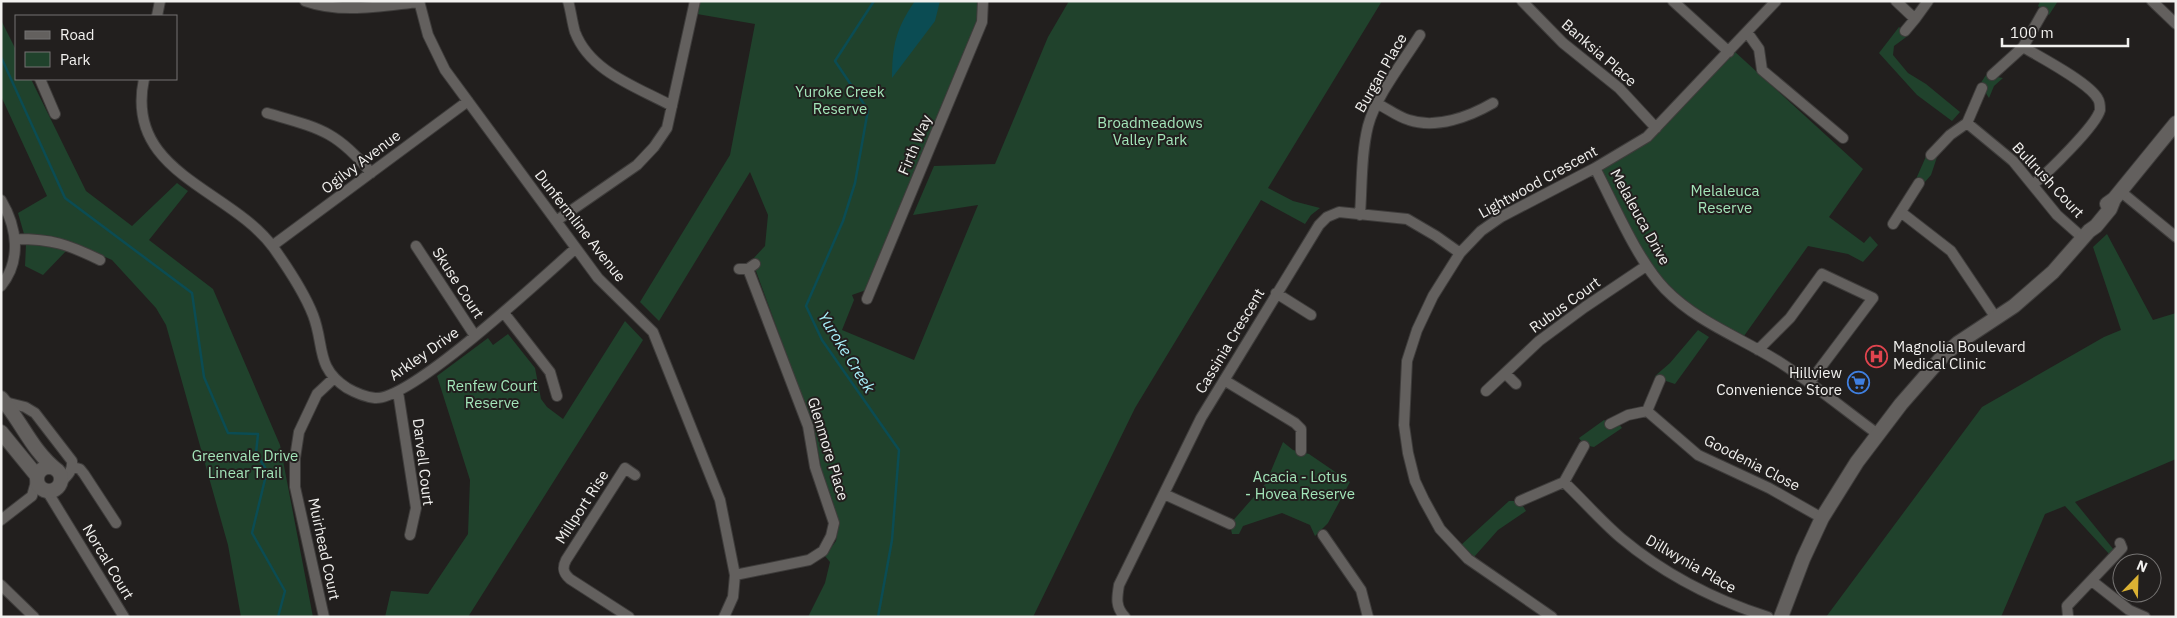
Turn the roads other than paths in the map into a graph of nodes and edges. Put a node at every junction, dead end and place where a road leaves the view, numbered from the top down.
1 (160, 1) edge
2 (305, 1) edge
3 (568, 1) edge
4 (695, 1) edge
5 (983, 1) edge
6 (1522, 1) edge
7 (1673, 1) edge
8 (1776, 1) edge
9 (1896, 1) edge
10 (1928, 1) edge
11 (2152, 1) edge
12 (419, 2) edge
13 (2042, 12) dead end
14 (157, 15) edge
15 (1915, 19) junction
16 (2176, 24) edge
17 (1906, 31) dead end
18 (1747, 32) junction
19 (1420, 36) dead end
20 (2024, 47) junction
21 (1729, 52) junction
22 (1992, 76) dead end
23 (40, 80) edge
24 (144, 80) edge
25 (1982, 88) dead end
26 (468, 101) junction
27 (1493, 103) dead end
28 (1378, 104) junction
29 (672, 106) junction
30 (267, 113) dead end
31 (55, 114) dead end
32 (1967, 123) junction
33 (2176, 123) edge
34 (1656, 128) junction
35 (1843, 138) dead end
36 (1931, 155) dead end
37 (1595, 168) junction
38 (371, 173) junction
39 (1919, 183) dead end
40 (2034, 184) junction
41 (2117, 195) junction
42 (1, 200) edge
43 (1902, 213) junction
44 (1360, 215) junction
45 (556, 221) junction
46 (1893, 224) dead end
47 (2086, 235) junction
48 (2176, 237) edge
49 (16, 239) junction
50 (272, 246) junction
51 (416, 246) dead end
52 (576, 248) junction
53 (1460, 253) junction
54 (100, 260) dead end
55 (1646, 266) junction
56 (748, 267) dead end
57 (1, 286) edge
58 (1276, 293) junction
59 (867, 299) dead end
60 (504, 313) junction
61 (1311, 316) dead end
62 (1996, 318) junction
63 (475, 336) junction
64 (1758, 350) junction
65 (1505, 373) junction
66 (333, 379) junction
67 (1224, 380) junction
68 (1660, 380) dead end
69 (1809, 383) junction
70 (1516, 384) dead end
71 (1486, 391) dead end
72 (398, 392) junction
73 (557, 396) dead end
74 (3, 400) edge
75 (1647, 410) junction
76 (1610, 424) dead end
77 (1, 432) edge
78 (1879, 435) junction
79 (1584, 446) dead end
80 (1301, 451) dead end
81 (73, 467) junction
82 (635, 475) dead end
83 (37, 477) junction
84 (1564, 482) junction
85 (56, 484) junction
86 (1164, 494) junction
87 (27, 501) junction
88 (1520, 501) dead end
89 (1822, 518) junction
90 (1, 520) edge
91 (116, 523) dead end
92 (1230, 524) dead end
93 (410, 535) dead end
94 (1323, 535) dead end
95 (2120, 543) dead end
96 (734, 575) junction
97 (2092, 581) junction
98 (1, 585) edge
99 (1540, 613) edge
100 (2068, 616) edge
101 (34, 617) edge
102 (124, 617) edge
103 (324, 617) edge
104 (629, 617) edge
105 (724, 617) edge
106 (1125, 617) edge
107 (1368, 617) edge
108 (1552, 617) edge
109 (1768, 617) edge
110 (1781, 617) edge
111 (2145, 617) edge

1 - 14 street
2 - 12 street
3 - 29 street
4 - 29 street
5 - 59 street, Firth Way
6 - 34 street, Banksia Place
7 - 21 street
8 - 18 street, Lightwood Crescent
9 - 15 street
10 - 15 street
11 - 16 street
12 - 26 street, Dunfermline Avenue
13 - 20 street
15 - 17 street
18 - 21 street, Lightwood Crescent
18 - 35 street
19 - 28 street, Burgan Place
20 - 22 street
20 - 40 street
21 - 34 street, Lightwood Crescent
23 - 31 street
24 - 50 street
25 - 32 street
26 - 38 street, Ogilvy Avenue
26 - 45 street, Dunfermline Avenue
27 - 28 street
28 - 44 street, Burgan Place
29 - 45 street
30 - 38 street
32 - 36 street
32 - 40 street, Bullrush Court
33 - 41 street
34 - 37 street, Lightwood Crescent
37 - 53 street, Lightwood Crescent
37 - 55 street, Melaleuca Drive
38 - 50 street, Ogilvy Avenue
39 - 43 street
40 - 47 street, Bullrush Court
41 - 47 street
41 - 48 street
42 - 49 street
43 - 46 street
43 - 62 street
44 - 53 street, Cassinia Crescent
44 - 58 street, Cassinia Crescent
45 - 52 street, Dunfermline Avenue
47 - 62 street
49 - 54 street
49 - 57 street
50 - 66 street
51 - 63 street, Skuse Court
52 - 60 street, Arkley Drive
52 - 96 street, Dunfermline Avenue
53 - 99 street, Lightwood Crescent
55 - 64 street, Melaleuca Drive
55 - 65 street, Rubus Court
56 - 96 street, Glenmore Place
58 - 61 street
58 - 67 street, Cassinia Crescent
60 - 63 street, Arkley Drive
60 - 73 street
62 - 78 street
63 - 72 street, Arkley Drive
64 - 69 street, Melaleuca Drive
64 - 69 street
65 - 70 street
65 - 71 street, Rubus Court
66 - 72 street, Arkley Drive
66 - 103 street, Muirhead Court
67 - 80 street
67 - 86 street, Cassinia Crescent
68 - 75 street
69 - 78 street, Melaleuca Drive
72 - 93 street, Darvell Court
74 - 81 street
74 - 85 street
75 - 76 street
75 - 89 street, Goodenia Close
77 - 83 street
78 - 89 street
79 - 84 street
81 - 85 street
81 - 91 street
82 - 104 street, Millport Rise
83 - 85 street
83 - 85 street
83 - 87 street
84 - 88 street
84 - 109 street, Dillwynia Place
85 - 87 street
85 - 102 street, Norcal Court
86 - 92 street
86 - 106 street, Cassinia Crescent
87 - 90 street
89 - 110 street
94 - 107 street
95 - 97 street
96 - 105 street, Dunfermline Avenue
97 - 100 street
97 - 111 street
98 - 101 street
99 - 108 street, Lightwood Crescent

